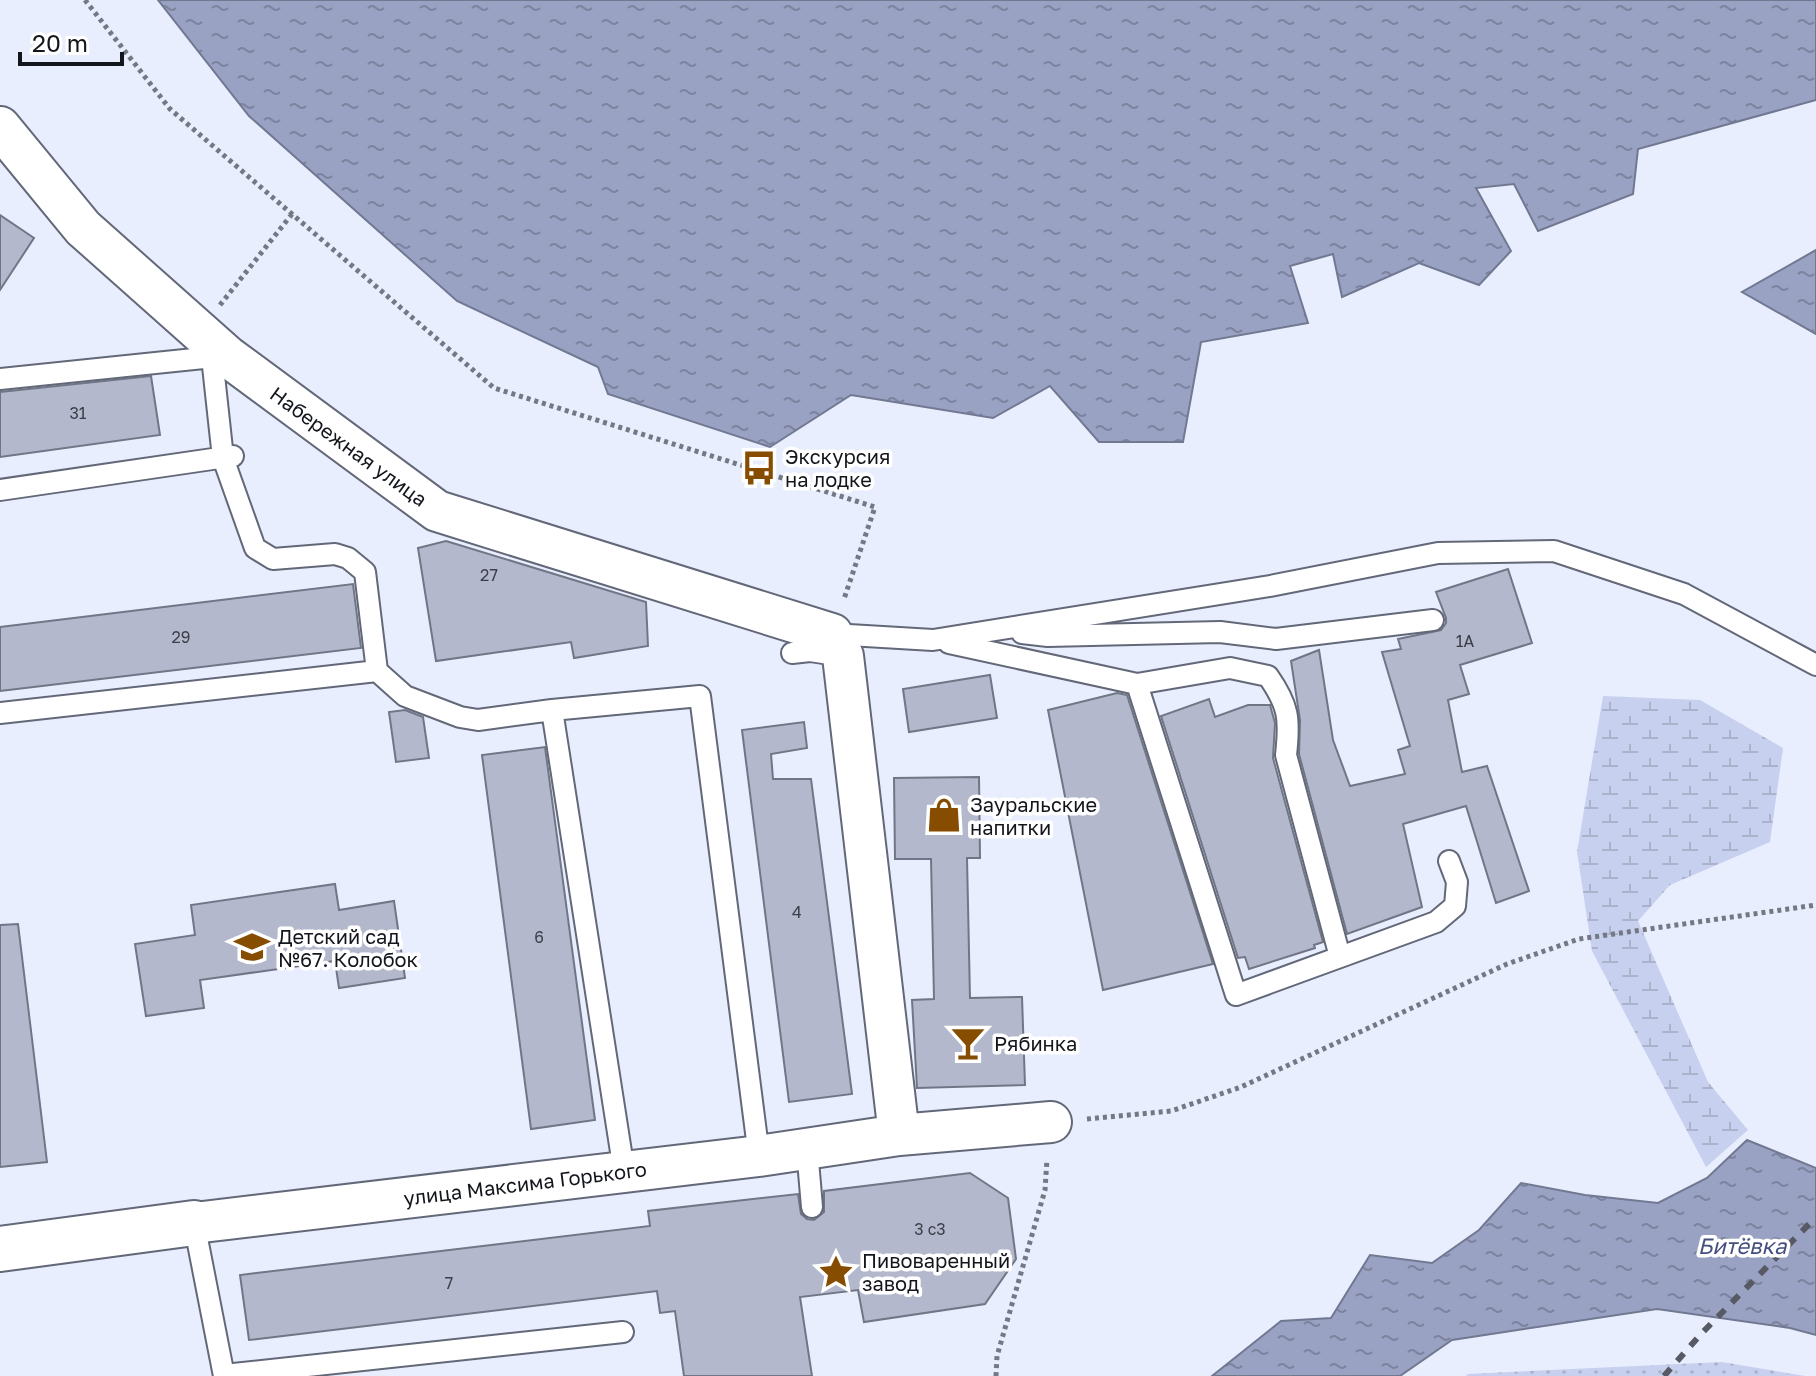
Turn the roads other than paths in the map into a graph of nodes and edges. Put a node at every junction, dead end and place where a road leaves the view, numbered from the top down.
1 (0, 127) edge
2 (213, 348) junction
3 (0, 379) edge
4 (228, 457) junction
5 (0, 490) edge
6 (1433, 620) dead end
7 (998, 630) junction
8 (933, 640) junction
9 (838, 645) junction
10 (792, 653) dead end
11 (1816, 665) edge
12 (377, 671) junction
13 (1137, 684) junction
14 (552, 710) junction
15 (0, 713) edge
16 (1449, 861) dead end
17 (1340, 957) junction
18 (1051, 1122) road end
19 (899, 1135) junction
20 (807, 1149) junction
21 (759, 1156) junction
22 (624, 1171) junction
23 (812, 1207) dead end
24 (194, 1223) junction
25 (0, 1249) edge
26 (623, 1332) dead end
27 (224, 1376) edge

1 - 2 street, Набережная улица
2 - 3 lane
2 - 4 lane
2 - 9 street, Набережная улица
4 - 5 lane
4 - 12 lane
6 - 7 lane
7 - 8 lane
7 - 11 lane
8 - 9 lane
8 - 13 lane
9 - 10 lane
9 - 19 street
12 - 14 lane
12 - 15 lane
13 - 17 lane
13 - 17 lane
14 - 21 lane
14 - 22 lane
16 - 17 lane
18 - 19 street, улица Максима Горького
19 - 20 street, улица Максима Горького
20 - 21 street, улица Максима Горького
20 - 23 lane
21 - 22 street, улица Максима Горького
22 - 24 street, улица Максима Горького
24 - 25 street, улица Максима Горького
24 - 27 lane
26 - 27 lane

